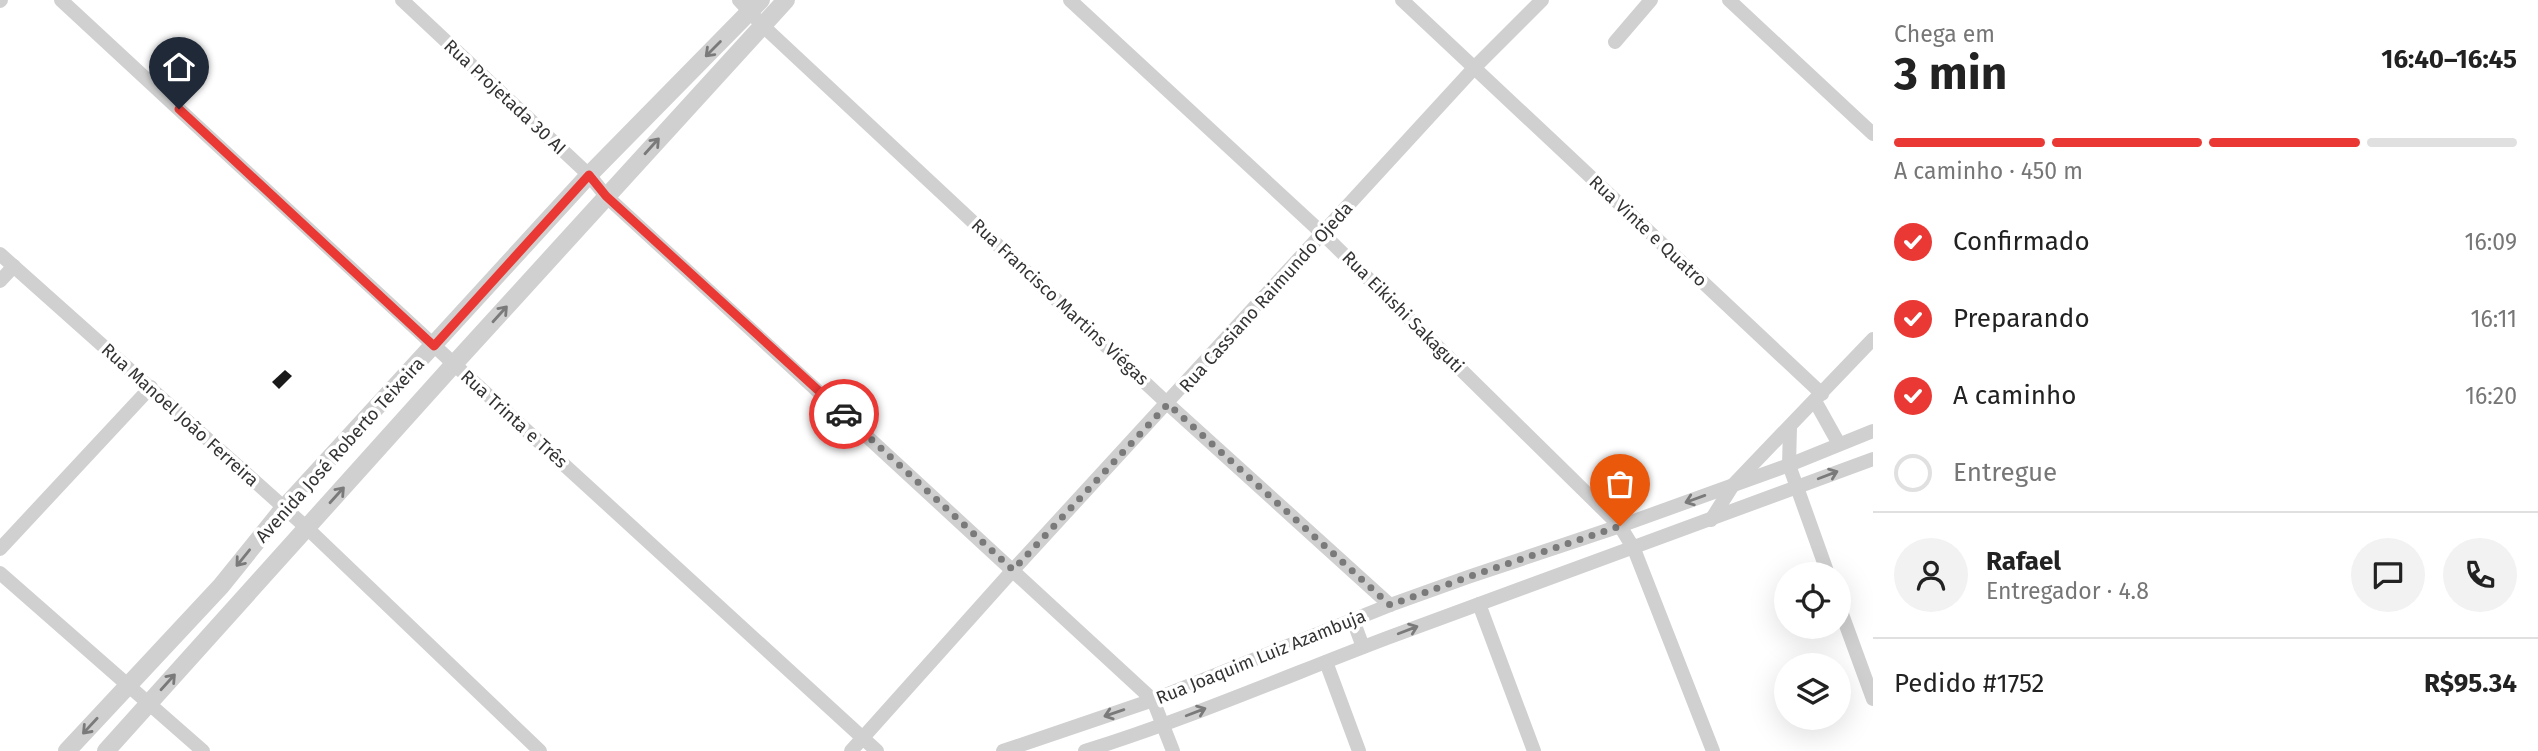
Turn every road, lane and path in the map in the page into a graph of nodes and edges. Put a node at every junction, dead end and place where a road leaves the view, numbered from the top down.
1 (61, 0) edge
2 (402, 0) edge
3 (786, 0) edge
4 (1070, 0) edge
5 (1402, 0) edge
6 (1542, 0) edge
7 (1651, 0) edge
8 (1728, 0) edge
9 (750, 4) edge
10 (762, 25) junction
11 (1615, 42) dead end
12 (1475, 67) junction
13 (1873, 134) edge
14 (589, 175) junction
15 (606, 196) junction
16 (1323, 234) junction
17 (0, 254) edge
18 (14, 266) junction
19 (0, 281) edge
20 (1873, 339) edge
21 (434, 346) junction
22 (454, 364) junction
23 (151, 387) junction
24 (1819, 398) junction
25 (1168, 404) junction
26 (1790, 427) junction
27 (1873, 431) edge
28 (1839, 444) junction
29 (1873, 459) edge
30 (1790, 465) junction
31 (1733, 485) junction
32 (1796, 488) junction
33 (284, 509) junction
34 (1711, 520) junction
35 (1620, 526) junction
36 (307, 528) junction
37 (0, 549) edge
38 (1634, 549) junction
39 (1824, 562) edge
40 (1013, 570) junction
41 (0, 573) edge
42 (1479, 604) junction
43 (1390, 605) junction
44 (1353, 620) junction
45 (1851, 639) edge
46 (1363, 647) junction
47 (1326, 662) junction
48 (128, 686) junction
49 (1873, 699) edge
50 (1153, 700) junction
51 (149, 704) junction
52 (1163, 724) junction
53 (864, 738) junction
54 (67, 751) edge
55 (106, 751) edge
56 (204, 751) edge
57 (540, 751) edge
58 (851, 751) edge
59 (877, 751) edge
60 (1003, 751) edge
61 (1085, 751) edge
62 (1173, 751) edge
63 (1359, 751) edge
64 (1534, 751) edge
65 (1713, 751) edge

1 - 21 street, Rua Trinta e Três
2 - 14 street, Rua Projetada 30 AI
3 - 10 street, Avenida José Roberto Teixeira
4 - 16 street, Rua Eikishi Sakaguti
5 - 12 street, Rua Vinte e Quatro
6 - 12 street, Rua Cassiano Raimundo Ojeda
7 - 11 street
8 - 13 street
9 - 10 street, Rua Francisco Martins Viégas
9 -> 14 street, Avenida José Roberto Teixeira
15 -> 10 street, Avenida José Roberto Teixeira
10 - 25 street, Rua Francisco Martins Viégas
12 - 16 street, Rua Cassiano Raimundo Ojeda
12 - 24 street, Rua Vinte e Quatro
14 - 15 street, Rua Projetada 30 AI
14 - 21 street, Avenida José Roberto Teixeira
22 -> 15 street, Avenida José Roberto Teixeira
15 - 40 street, Rua Projetada 30 AI
16 - 25 street, Rua Cassiano Raimundo Ojeda
16 - 35 street, Rua Eikishi Sakaguti
17 - 18 street, Rua Manoel João Ferreira
18 - 19 street
18 - 23 street, Rua Manoel João Ferreira
20 - 24 street
21 - 22 street, Rua Trinta e Três
21 - 33 street, Avenida José Roberto Teixeira
36 -> 22 street, Avenida José Roberto Teixeira
22 - 53 street, Rua Trinta e Três
23 - 33 street, Rua Manoel João Ferreira
23 - 37 street
24 - 26 street
24 - 28 street, Rua Vinte e Quatro
25 - 40 street, Rua Cassiano Raimundo Ojeda
25 - 43 street, Rua Francisco Martins Viégas
26 - 30 street
26 - 31 street
27 - 28 street, Rua Joaquim Luiz Azambuja
28 - 30 street, Rua Joaquim Luiz Azambuja
32 -> 29 street, Rua Joaquim Luiz Azambuja
30 - 31 street, Rua Joaquim Luiz Azambuja
30 - 32 street
31 - 34 street
31 -> 35 street, Rua Joaquim Luiz Azambuja
32 - 34 street, Rua Joaquim Luiz Azambuja
32 - 39 street
33 - 36 street, Rua Manoel João Ferreira
33 -> 48 street, Avenida José Roberto Teixeira
34 - 38 street, Rua Joaquim Luiz Azambuja
35 - 38 street, Rua Eikishi Sakaguti
35 - 43 street, Rua Joaquim Luiz Azambuja
51 -> 36 street, Avenida José Roberto Teixeira
36 - 57 street, Rua Manoel João Ferreira
38 - 42 street, Rua Joaquim Luiz Azambuja
38 - 65 street, Rua Eikishi Sakaguti
40 - 50 street, Rua Projetada 30 AI
40 - 53 street, Rua Cassiano Raimundo Ojeda
41 - 48 street
46 -> 42 street, Rua Joaquim Luiz Azambuja
42 - 64 street
43 - 44 street, Rua Joaquim Luiz Azambuja
44 - 46 street
44 - 50 street, Rua Joaquim Luiz Azambuja
45 - 49 street
46 - 47 street, Rua Joaquim Luiz Azambuja
52 -> 47 street, Rua Joaquim Luiz Azambuja
47 - 63 street
48 - 51 street
48 -> 54 street, Avenida José Roberto Teixeira
50 - 52 street
50 -> 60 street, Rua Joaquim Luiz Azambuja
51 - 55 street, Avenida José Roberto Teixeira
51 - 56 street
52 - 61 street, Rua Joaquim Luiz Azambuja
52 - 62 street
53 - 58 street, Rua Cassiano Raimundo Ojeda
53 - 59 street, Rua Trinta e Três

